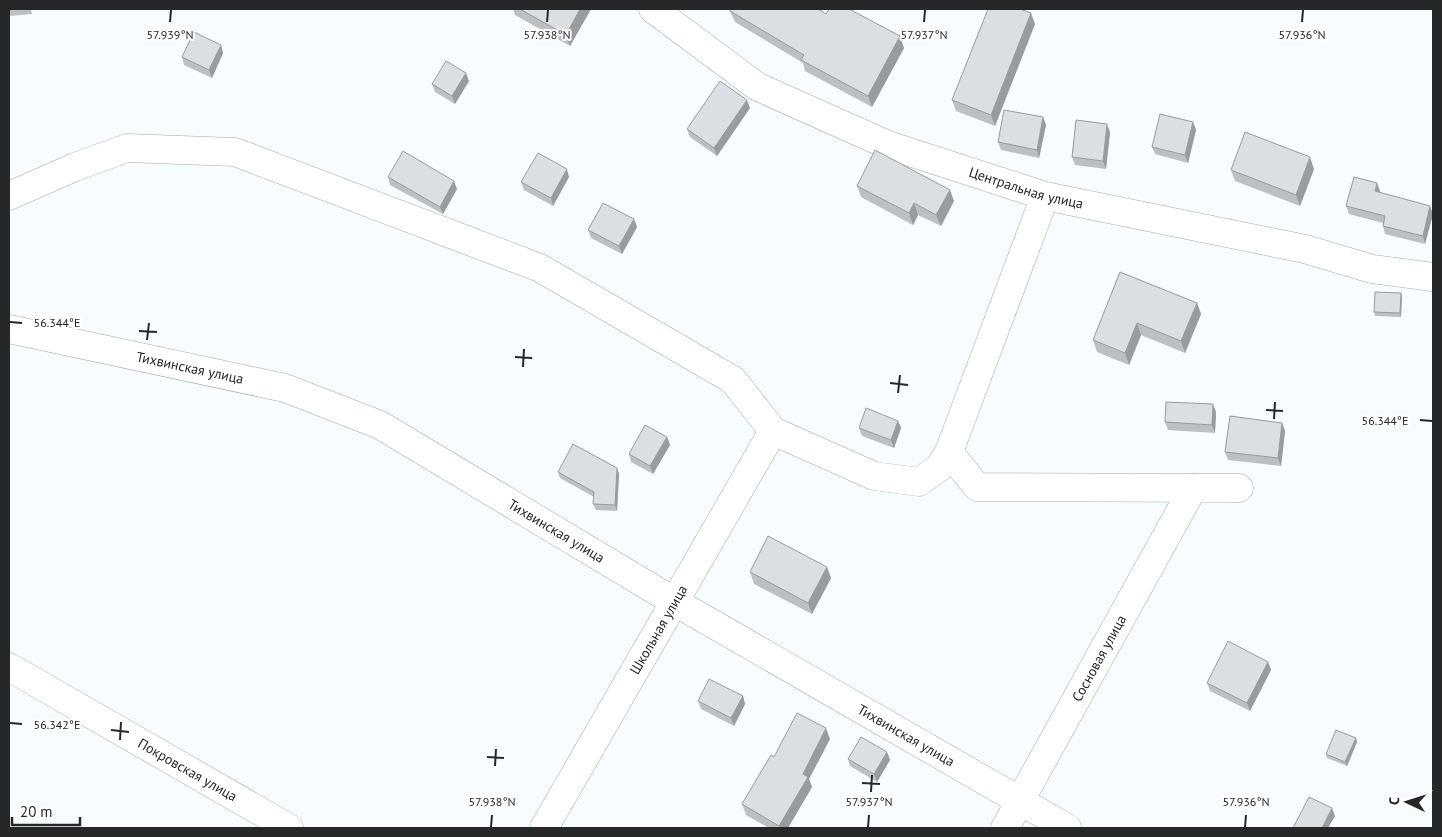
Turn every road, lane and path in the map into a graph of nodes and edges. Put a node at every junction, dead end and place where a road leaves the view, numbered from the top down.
1 (654, 9) edge
2 (9, 196) edge
3 (1045, 196) junction
4 (1433, 277) edge
5 (9, 329) edge
6 (773, 431) junction
7 (949, 452) junction
8 (1193, 488) junction
9 (1239, 488) dead end
10 (675, 602) junction
11 (9, 667) edge
12 (1021, 802) junction
13 (289, 828) edge
14 (544, 828) edge
15 (1005, 828) edge
16 (1067, 828) edge

1 - 3 street, Центральная улица
2 - 6 street
3 - 4 street, Центральная улица
3 - 7 street
5 - 10 street, Тихвинская улица
6 - 7 street
6 - 10 street, Школьная улица
7 - 8 street
8 - 9 street
8 - 12 street, Сосновая улица
10 - 12 street, Тихвинская улица
10 - 14 street, Школьная улица
11 - 13 street, Покровская улица
12 - 15 street, Сосновая улица
12 - 16 street, Тихвинская улица

